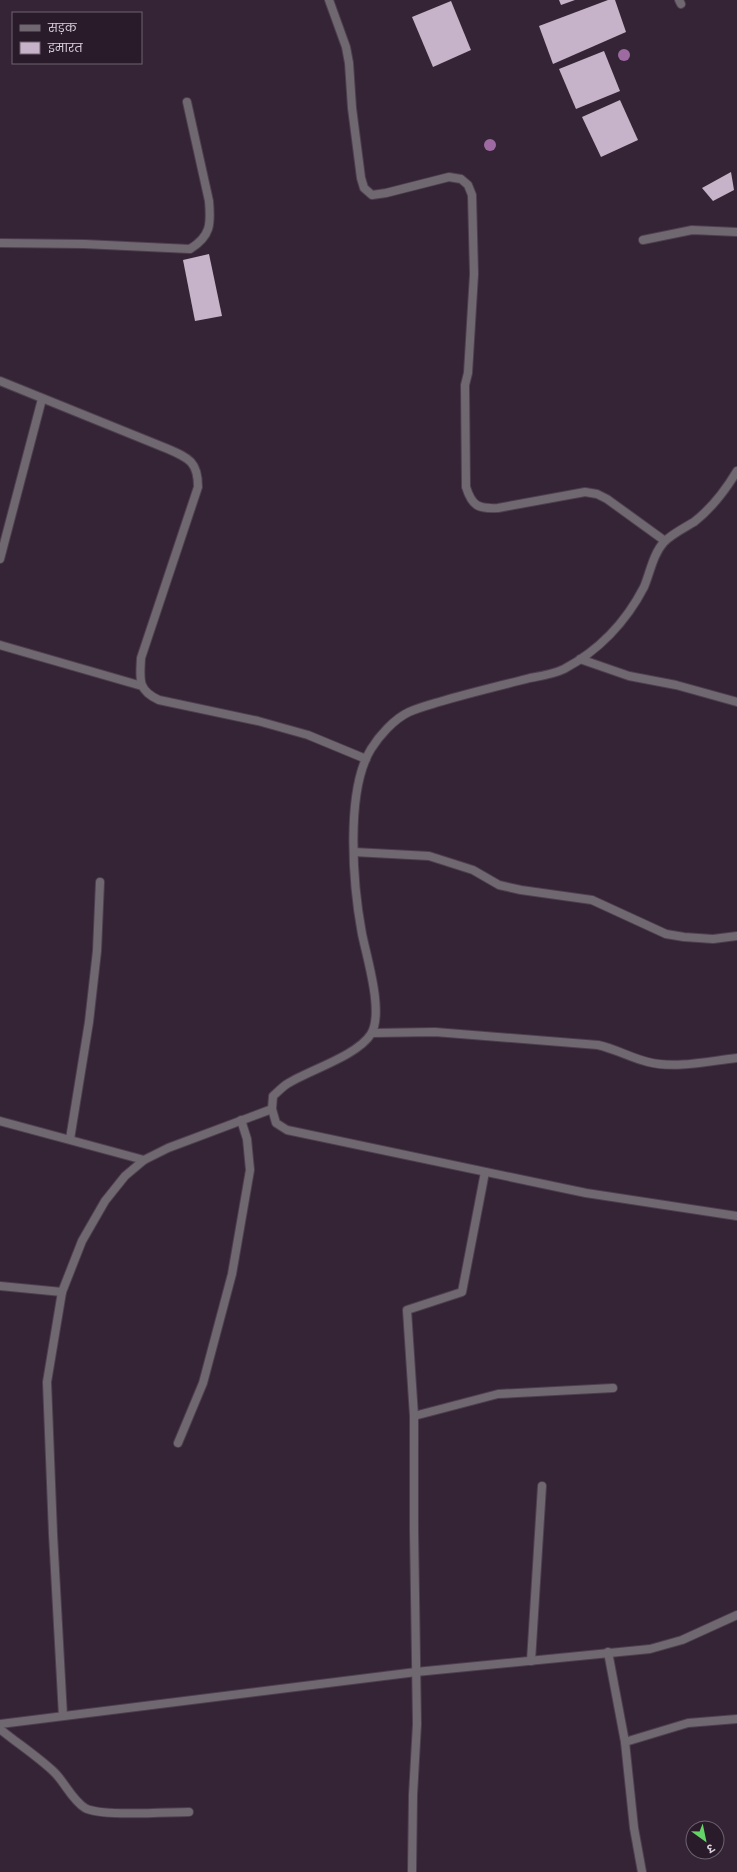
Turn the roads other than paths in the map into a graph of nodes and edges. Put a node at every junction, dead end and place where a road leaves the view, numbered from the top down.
1 (329, 0) edge
2 (187, 102) dead end
3 (737, 232) edge
4 (643, 240) dead end
5 (0, 244) edge
6 (0, 381) edge
7 (42, 399) junction
8 (737, 471) edge
9 (665, 541) junction
10 (0, 559) edge
11 (0, 645) edge
12 (580, 659) junction
13 (142, 686) junction
14 (737, 702) edge
15 (366, 759) junction
16 (354, 852) junction
17 (100, 882) dead end
18 (737, 936) edge
19 (372, 1033) junction
20 (737, 1058) edge
21 (272, 1109) junction
22 (241, 1120) junction
23 (0, 1121) edge
24 (70, 1140) junction
25 (144, 1160) junction
26 (485, 1172) junction
27 (737, 1216) edge
28 (0, 1286) edge
29 (62, 1292) junction
30 (613, 1388) dead end
31 (414, 1416) junction
32 (178, 1443) dead end
33 (542, 1486) dead end
34 (737, 1615) edge
35 (608, 1652) junction
36 (531, 1661) junction
37 (416, 1672) junction
38 (63, 1716) junction
39 (737, 1719) edge
40 (0, 1724) edge
41 (0, 1729) edge
42 (625, 1742) junction
43 (189, 1812) dead end
44 (412, 1872) edge
45 (642, 1872) edge

1 - 9 street
2 - 5 street
3 - 4 street
6 - 7 street
7 - 10 street
7 - 13 street
8 - 9 street
9 - 12 street
11 - 13 street
12 - 14 street
12 - 15 street
13 - 15 street
15 - 16 street
16 - 18 street
16 - 19 street
17 - 24 street
19 - 20 street
19 - 21 street
21 - 22 street
21 - 26 street
22 - 25 street
22 - 32 street
23 - 24 street
24 - 25 street
25 - 29 street
26 - 27 street
26 - 31 street
28 - 29 street
29 - 38 street
30 - 31 street
31 - 37 street
33 - 36 street
34 - 35 street
35 - 36 street
35 - 42 street
36 - 37 street
37 - 38 street
37 - 44 street
38 - 40 street
39 - 42 street
41 - 43 street
42 - 45 street

